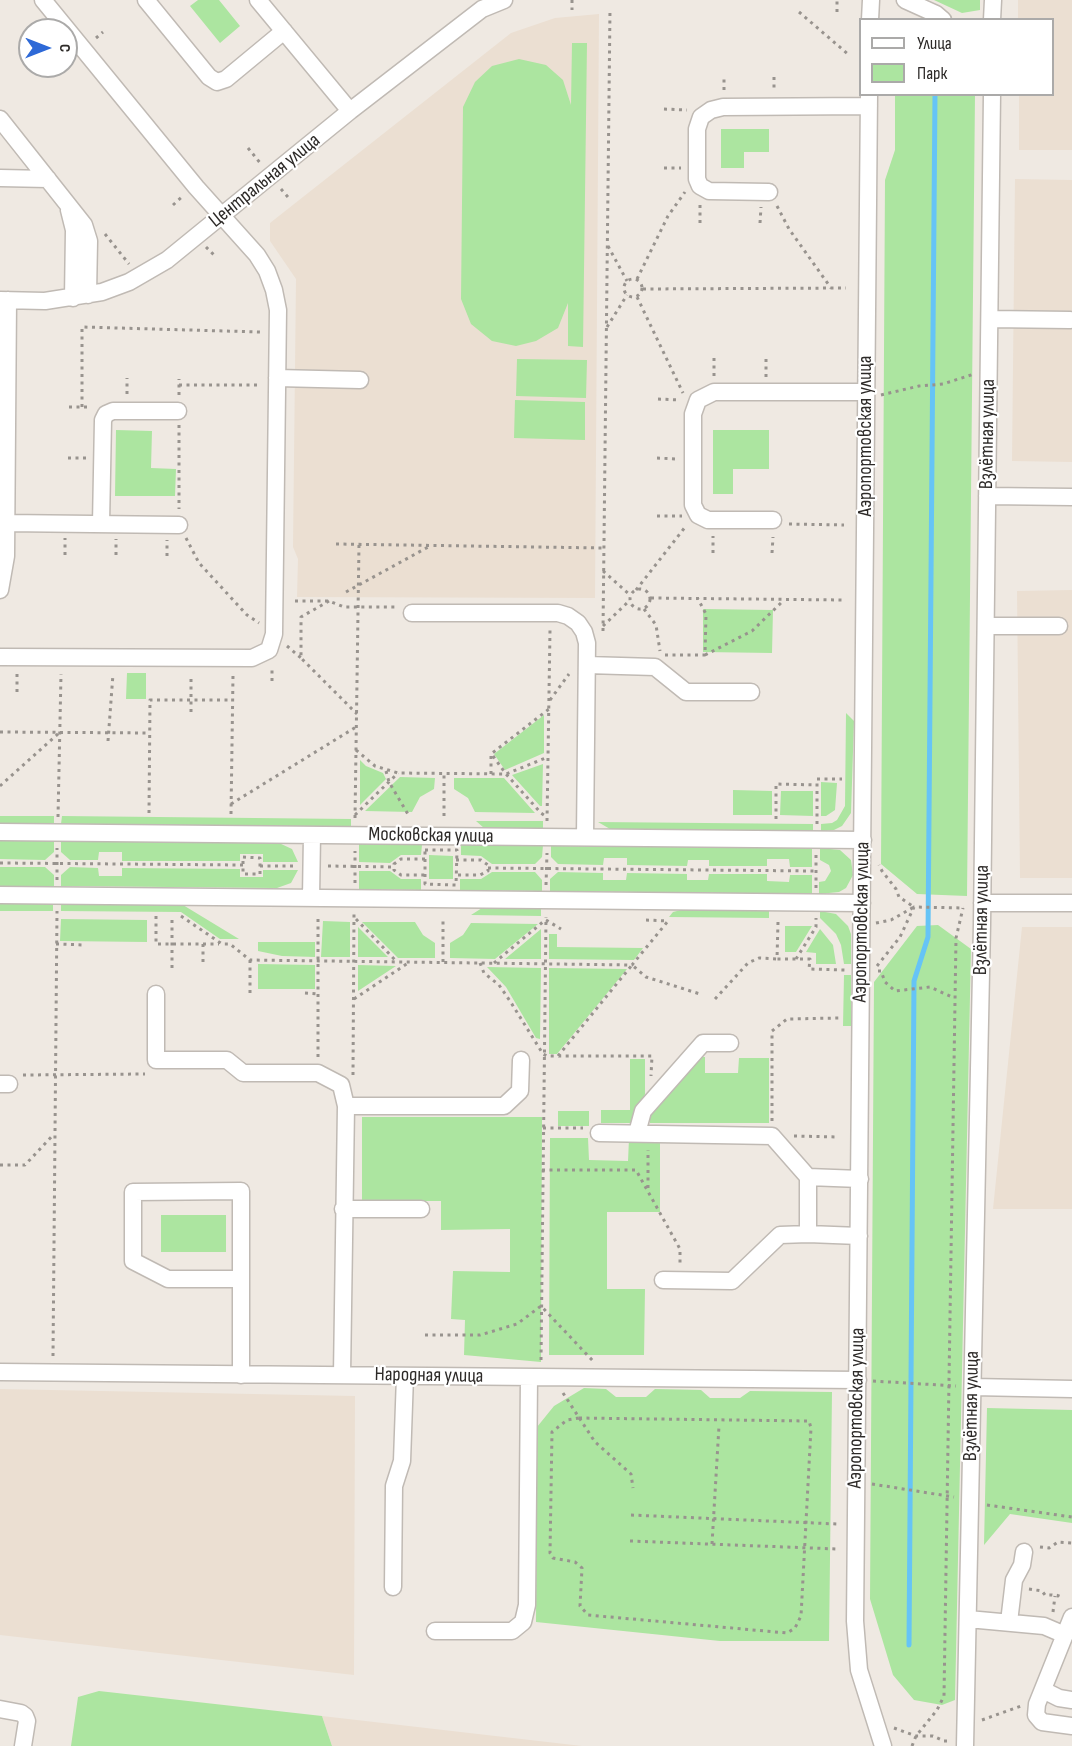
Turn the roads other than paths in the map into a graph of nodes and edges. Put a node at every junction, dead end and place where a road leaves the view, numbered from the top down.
1 (43, 0) edge
2 (146, 0) edge
3 (504, 0) edge
4 (870, 0) edge
5 (905, 0) edge
6 (993, 0) edge
7 (267, 3) edge
8 (870, 18) edge
9 (940, 18) edge
10 (992, 18) edge
11 (284, 31) junction
12 (992, 96) edge
13 (869, 100) edge
14 (350, 111) junction
15 (0, 119) edge
16 (0, 178) edge
17 (48, 179) junction
18 (769, 192) road end
19 (222, 216) junction
20 (81, 296) junction
21 (4, 300) edge
22 (990, 319) junction
23 (1070, 320) dead end
24 (4, 358) edge
25 (360, 380) dead end
26 (277, 382) junction
27 (872, 394) junction
28 (178, 411) road end
29 (987, 496) junction
30 (1072, 497) edge
31 (773, 520) road end
32 (6, 523) junction
33 (101, 524) junction
34 (179, 525) road end
35 (0, 590) edge
36 (412, 613) road end
37 (986, 626) junction
38 (1059, 626) dead end
39 (0, 657) edge
40 (587, 658) junction
41 (751, 692) dead end
42 (0, 831) edge
43 (312, 835) junction
44 (585, 837) junction
45 (863, 843) junction
46 (0, 895) edge
47 (311, 898) junction
48 (862, 903) junction
49 (982, 903) junction
50 (1072, 903) edge
51 (156, 994) dead end
52 (730, 1043) dead end
53 (521, 1060) dead end
54 (346, 1106) junction
55 (599, 1133) road end
56 (643, 1133) junction
57 (808, 1177) junction
58 (860, 1179) junction
59 (343, 1209) junction
60 (421, 1209) dead end
61 (808, 1234) junction
62 (859, 1236) junction
63 (240, 1279) junction
64 (671, 1280) road end
65 (0, 1372) edge
66 (240, 1375) junction
67 (342, 1376) junction
68 (405, 1376) junction
69 (529, 1377) junction
70 (858, 1380) junction
71 (973, 1387) junction
72 (1072, 1389) edge
73 (1024, 1552) road end
74 (393, 1587) dead end
75 (1072, 1617) edge
76 (968, 1619) junction
77 (1009, 1622) junction
78 (435, 1631) dead end
79 (1065, 1635) junction
80 (1041, 1694) junction
81 (1072, 1700) edge
82 (0, 1708) edge
83 (1072, 1726) edge
84 (958, 1743) edge
85 (23, 1746) edge
86 (883, 1746) edge

1 - 19 street
2 - 11 street
3 - 14 street, Центральная улица
4 - 8 street
5 - 9 street
6 - 10 street
7 - 11 street
11 - 14 street
12 - 22 street, Взлётная улица
13 - 18 street
13 - 27 street, Аэропортовская улица
14 - 19 street, Центральная улица
15 - 17 street
16 - 17 street
17 - 20 street
19 - 20 street, Центральная улица
19 - 26 street
20 - 21 street, Центральная улица
21 - 24 street
22 - 23 street
22 - 29 street, Взлётная улица
24 - 32 street
25 - 26 street
26 - 39 street
27 - 31 street
27 - 45 street, Аэропортовская улица
28 - 33 street
29 - 30 street
29 - 37 street, Взлётная улица
32 - 33 street
32 - 35 street
33 - 34 street
36 - 40 street
37 - 38 street
37 - 49 street, Взлётная улица
40 - 41 street
40 - 44 street
42 - 43 street, Московская улица
43 - 44 street, Московская улица
43 - 47 street
44 - 45 street, Московская улица
45 - 48 street, Аэропортовская улица
46 - 47 street
47 - 48 street
48 - 58 street, Аэропортовская улица
49 - 50 street
49 - 71 street, Взлётная улица
51 - 54 street
52 - 56 street
53 - 54 street
54 - 59 street
55 - 56 street
56 - 57 street
57 - 58 street
57 - 61 street
58 - 62 street, Аэропортовская улица
59 - 60 street
59 - 67 street
61 - 62 street
61 - 64 street
62 - 70 street, Аэропортовская улица
63 - 63 street
63 - 66 street
65 - 66 street, Народная улица
66 - 67 street, Народная улица
67 - 68 street, Народная улица
68 - 69 street, Народная улица
68 - 74 street
69 - 70 street, Народная улица
69 - 78 street
70 - 86 street, Аэропортовская улица
71 - 72 street
71 - 76 street, Взлётная улица
73 - 77 street
75 - 79 street
76 - 77 street
76 - 84 street, Взлётная улица
77 - 79 street
79 - 80 street
80 - 81 street
80 - 83 street
82 - 85 street

